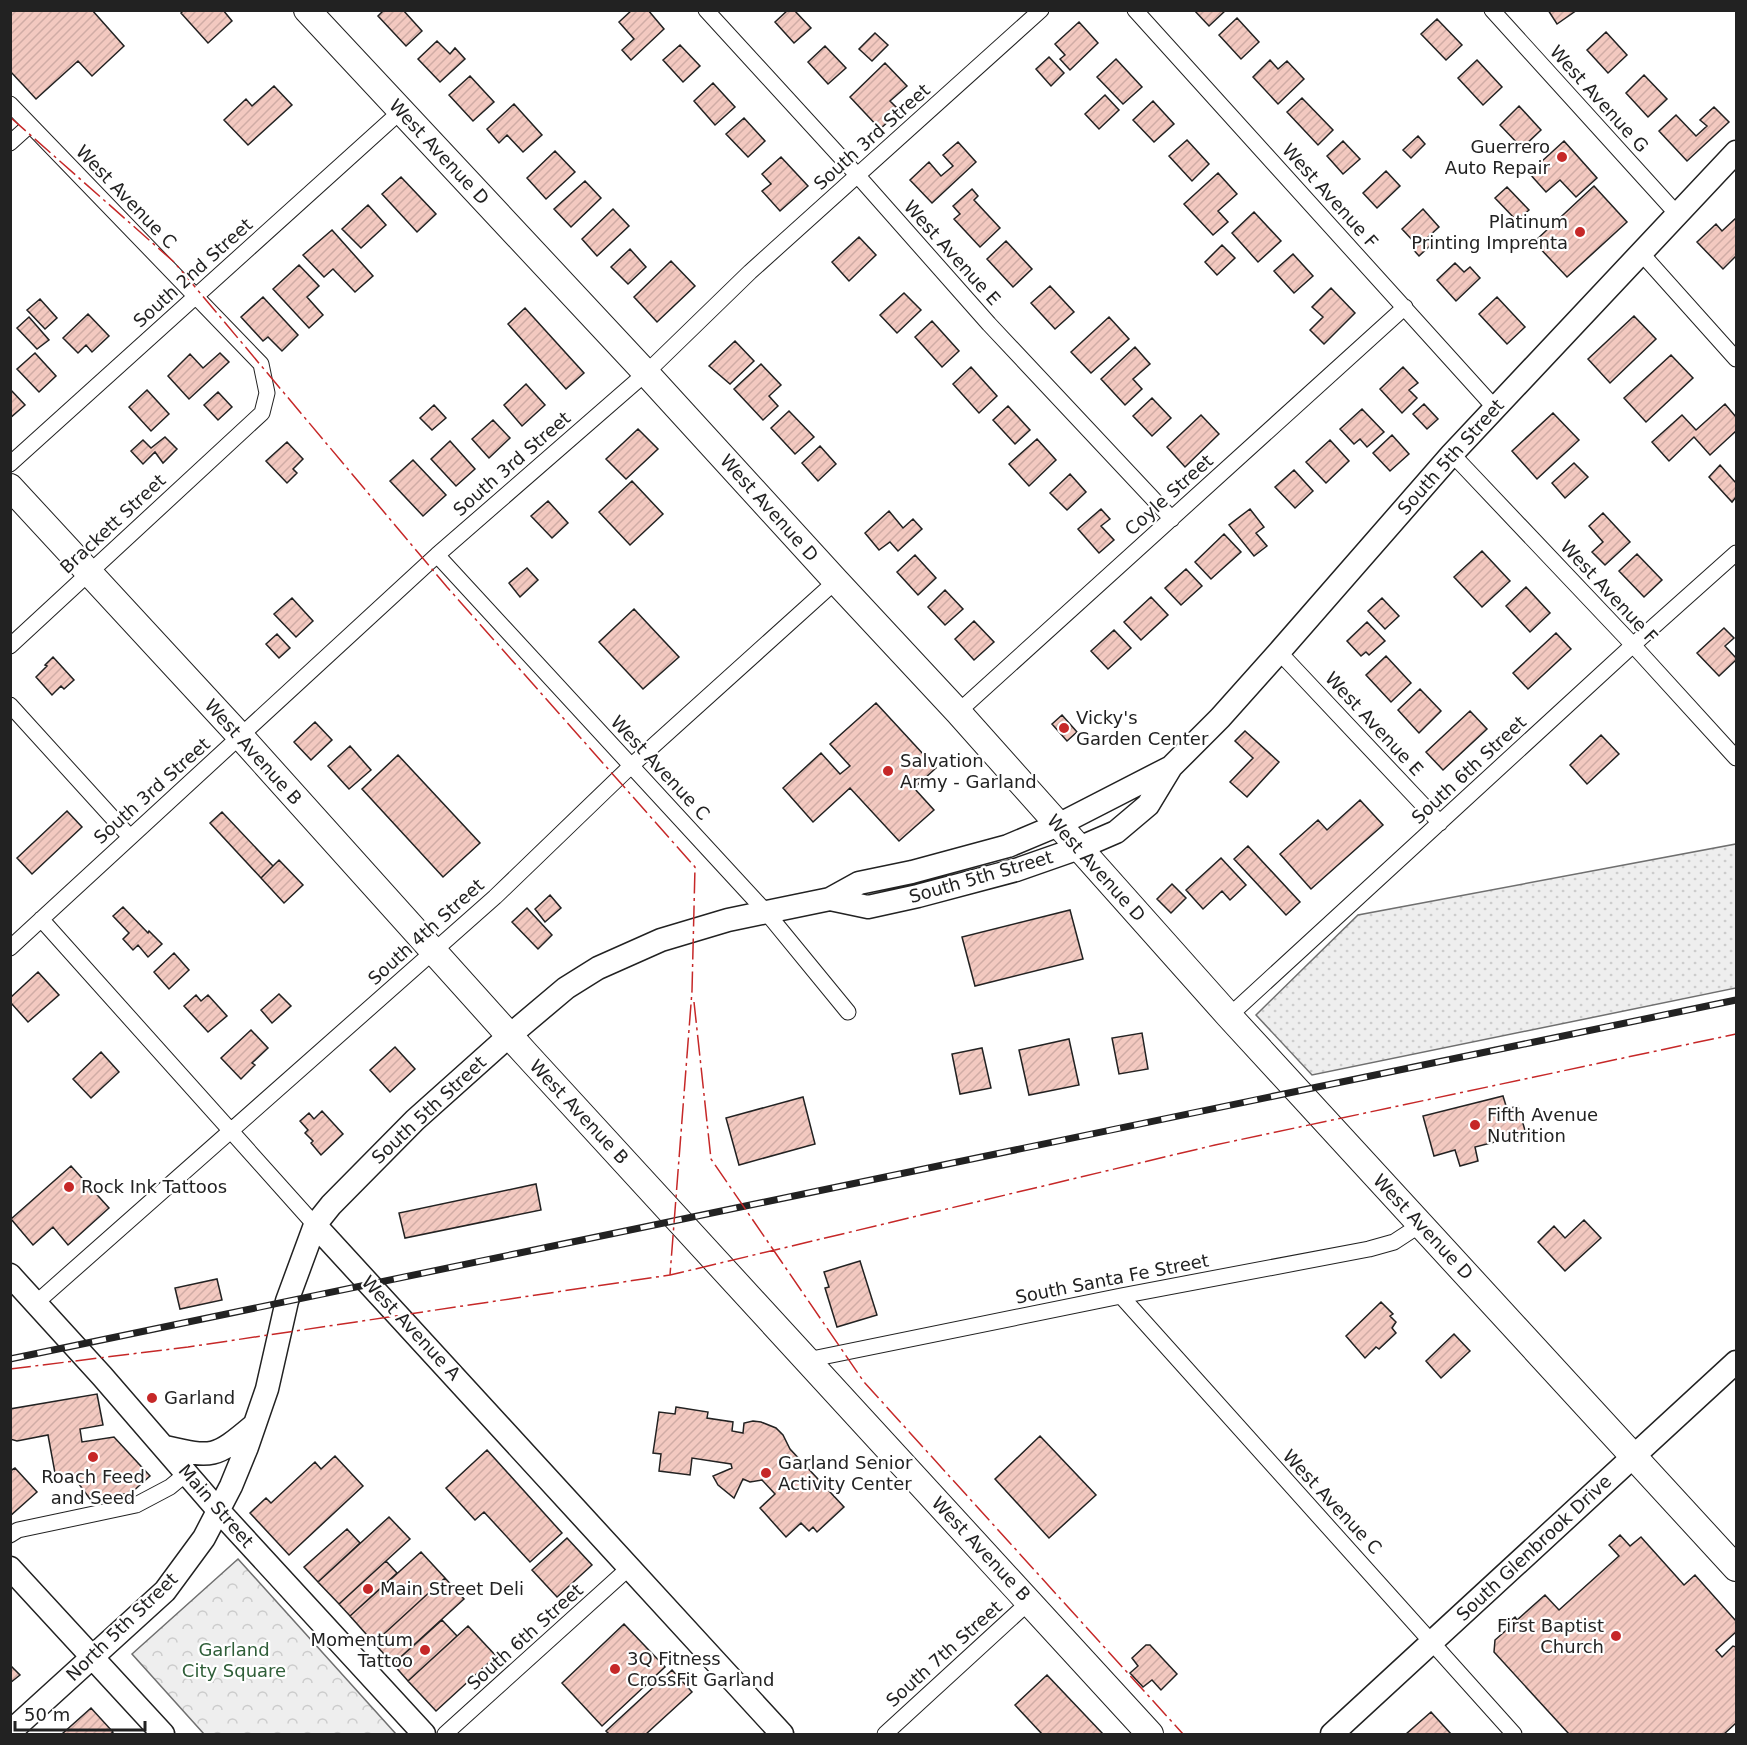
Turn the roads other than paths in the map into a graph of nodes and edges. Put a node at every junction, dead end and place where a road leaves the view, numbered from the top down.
1 (307, 10) edge
2 (706, 10) edge
3 (1041, 10) edge
4 (1135, 10) edge
5 (1492, 10) edge
6 (10, 104) edge
7 (401, 111) junction
8 (30, 125) junction
9 (10, 143) edge
10 (1737, 152) edge
11 (858, 176) junction
12 (1677, 214) junction
13 (1642, 254) junction
14 (195, 298) junction
15 (1405, 307) junction
16 (1737, 359) edge
17 (646, 373) junction
18 (1495, 408) junction
19 (243, 431) joint
20 (1452, 454) junction
21 (10, 464) edge
22 (10, 487) edge
23 (1172, 519) junction
24 (1737, 553) edge
25 (437, 555) junction
26 (88, 572) junction
27 (836, 581) junction
28 (1633, 645) junction
29 (10, 646) edge
30 (1279, 652) junction
31 (10, 705) edge
32 (958, 712) junction
33 (241, 737) junction
34 (1737, 758) edge
35 (632, 765) junction
36 (1171, 767) junction
37 (1440, 823) junction
38 (1058, 825) junction
39 (130, 837) junction
40 (1079, 849) junction
41 (830, 899) junction
42 (766, 912) junction
43 (41, 919) junction
44 (10, 948) edge
45 (433, 952) junction
46 (848, 1012) dead end
47 (1229, 1016) junction
48 (509, 1036) junction
49 (232, 1131) junction
50 (315, 1224) junction
51 (1420, 1225) junction
52 (10, 1275) edge
53 (1121, 1296) junction
54 (36, 1303) junction
55 (807, 1360) junction
56 (1737, 1362) edge
57 (254, 1425) junction
58 (165, 1447) junction
59 (1634, 1456) junction
60 (187, 1473) junction
61 (218, 1510) junction
62 (10, 1535) edge
63 (630, 1567) junction
64 (10, 1568) edge
65 (1737, 1568) edge
66 (1029, 1602) junction
67 (1432, 1642) junction
68 (93, 1657) junction
69 (10, 1732) edge
70 (163, 1734) edge
71 (424, 1734) edge
72 (445, 1734) edge
73 (782, 1734) edge
74 (885, 1734) edge
75 (1150, 1734) edge
76 (1332, 1734) edge
77 (1514, 1734) edge

1 - 7 main road, West Avenue D
2 - 11 street, West Avenue E
3 - 11 street, South 3rd Street
4 - 15 street, West Avenue F
5 - 12 street, West Avenue G
6 - 8 street, West Avenue C
7 - 14 street, South 2nd Street
7 - 17 main road, West Avenue D
8 - 9 street
8 - 14 street, West Avenue C
10 - 12 street, South 5th Street
11 - 17 street, South 3rd Street
11 - 23 street, West Avenue E
12 - 13 street, South 5th Street
13 - 16 street
13 - 18 street, South 5th Street
14 - 19 street, West Avenue C
14 - 21 street, South 2nd Street
15 - 18 street, West Avenue F
15 - 23 street, Coyle Street
17 - 25 street, South 3rd Street
17 - 27 main road, West Avenue D
18 - 20 street, South 5th Street
19 - 26 street, Brackett Street
20 - 28 street, West Avenue F
20 - 30 street, South 5th Street
22 - 26 main road, West Avenue B
23 - 32 street, Coyle Street
24 - 28 street, South 6th Street
25 - 33 street, South 3rd Street
25 - 35 street, West Avenue C
26 - 29 street, Brackett Street
26 - 33 main road, West Avenue B
27 - 32 main road, West Avenue D
27 - 35 street, South 4th Street
28 - 34 street, West Avenue F
28 - 37 street, South 6th Street
30 - 36 street, South 5th Street
30 - 37 street, West Avenue E
31 - 39 street
32 - 38 main road, West Avenue D
33 - 39 street, South 3rd Street
33 - 45 main road, West Avenue B
35 - 42 street, West Avenue C
35 - 45 street, South 4th Street
36 - 38 street, South 5th Street
36 - 40 street, South 5th Street
37 - 47 street, South 6th Street
38 - 40 main road, West Avenue D
38 - 41 street, South 5th Street
39 - 43 street, South 3rd Street
40 - 41 street, South 5th Street
40 - 47 main road, West Avenue D
41 - 42 street, South 5th Street
42 - 46 street, West Avenue C
42 - 48 street, South 5th Street
43 - 44 street, South 3rd Street
43 - 49 street, West Avenue A
45 - 48 main road, West Avenue B
45 - 49 street, South 4th Street
47 - 51 main road, West Avenue D
48 - 50 street, South 5th Street
48 - 55 main road, West Avenue B
49 - 50 street, West Avenue A
49 - 54 street, South 4th Street
50 - 57 street, South 5th Street
50 - 63 street, West Avenue A
51 - 53 street, South Santa Fe Street
51 - 59 main road, West Avenue D
52 - 54 street, Main Street
53 - 55 street, South Santa Fe Street
53 - 67 street, West Avenue C
54 - 58 street, Main Street
55 - 66 main road, West Avenue B
56 - 59 street, South Glenbrook Drive
57 - 58 street
57 - 61 street, South 5th Street
58 - 60 street, Main Street
59 - 65 main road, West Avenue D
59 - 67 street, South Glenbrook Drive
60 - 61 street, Main Street
60 - 62 street
61 - 68 street, North 5th Street
61 - 71 street, Main Street
63 - 72 street, South 6th Street
63 - 73 street, West Avenue A
64 - 68 street
66 - 74 street, South 7th Street
66 - 75 main road, West Avenue B
67 - 76 street, South Glenbrook Drive
67 - 77 street, West Avenue C
68 - 69 street, North 5th Street
68 - 70 street

